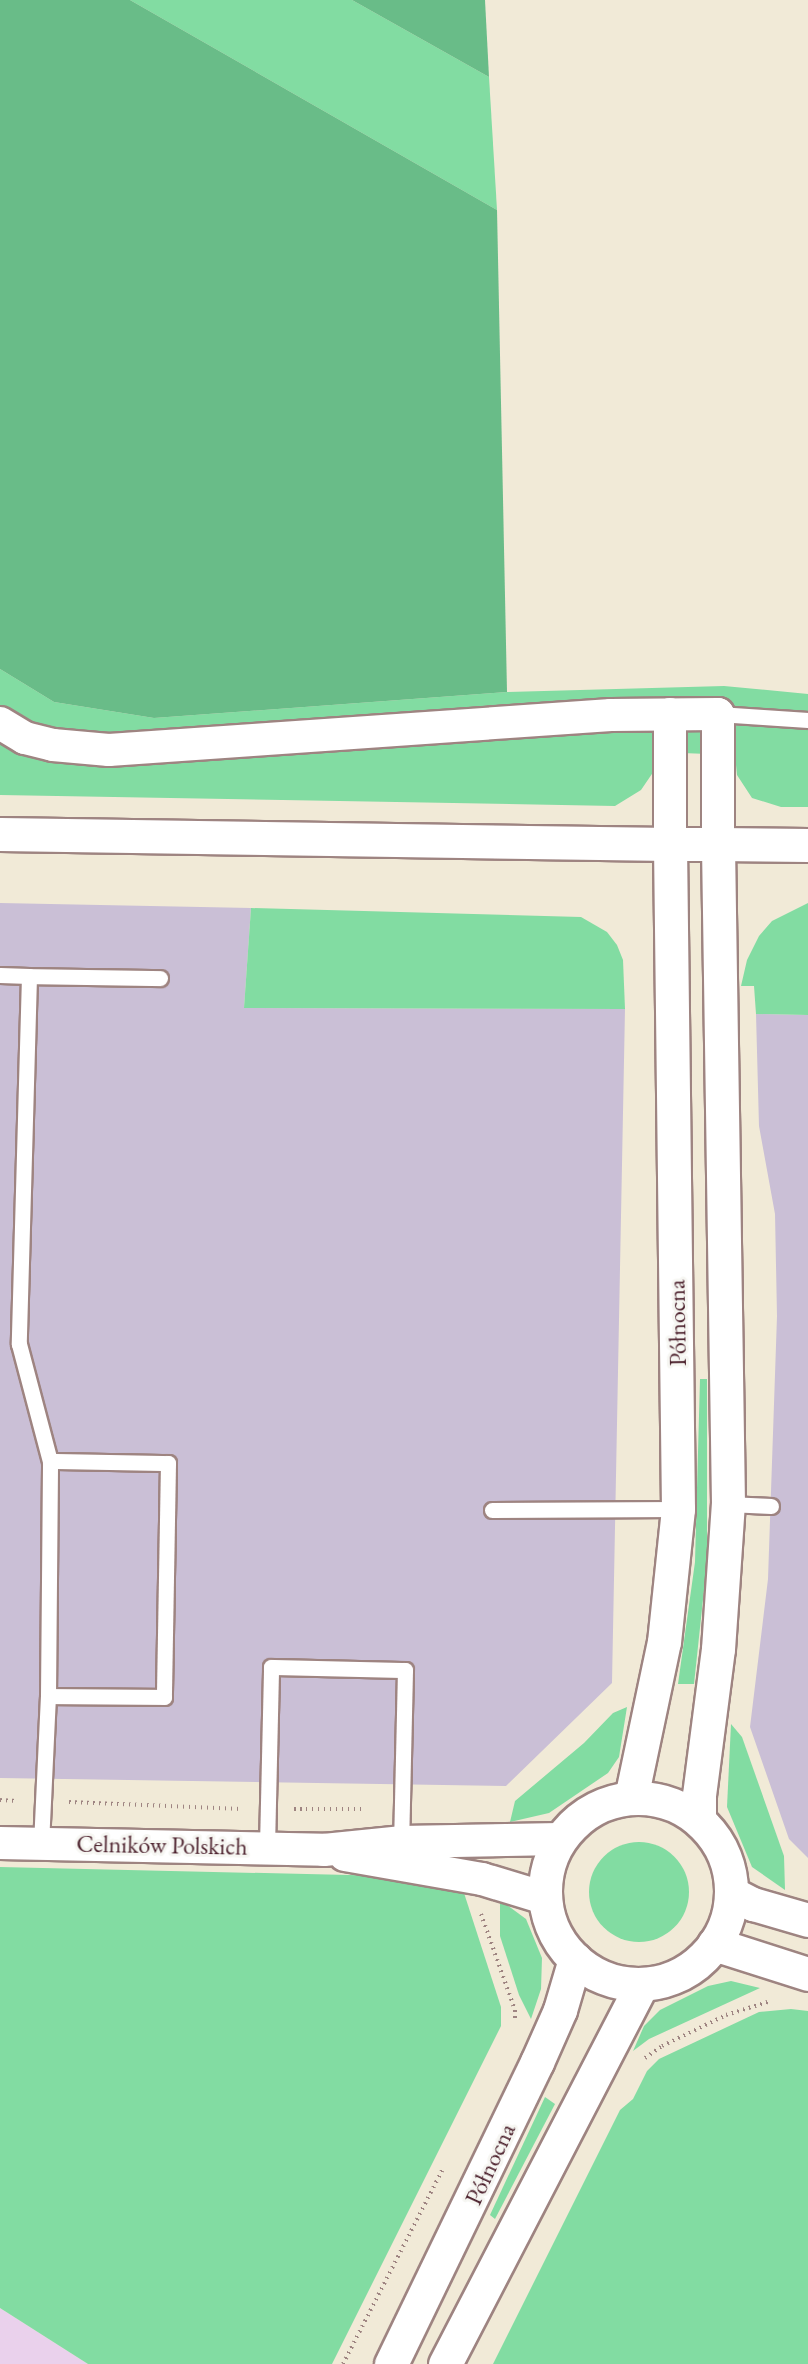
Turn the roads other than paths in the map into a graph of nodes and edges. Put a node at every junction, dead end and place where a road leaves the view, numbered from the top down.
1 (670, 714) junction
2 (718, 714) junction
3 (808, 720) edge
4 (0, 723) edge
5 (0, 834) edge
6 (670, 844) junction
7 (718, 844) junction
8 (808, 845) edge
9 (0, 975) edge
10 (28, 975) junction
11 (160, 978) dead end
12 (50, 1461) junction
13 (728, 1504) junction
14 (771, 1506) dead end
15 (678, 1509) junction
16 (492, 1510) dead end
17 (48, 1696) junction
18 (631, 1798) junction
19 (699, 1820) junction
20 (560, 1839) junction
21 (401, 1842) junction
22 (0, 1844) edge
23 (41, 1844) junction
24 (267, 1847) junction
25 (324, 1850) junction
26 (731, 1893) junction
27 (545, 1898) junction
28 (808, 1920) edge
29 (714, 1944) junction
30 (575, 1959) junction
31 (808, 1974) edge
32 (642, 1984) junction
33 (391, 2364) edge
34 (445, 2364) edge

1 - 2 street
1 - 4 street
1 - 6 street
2 - 3 lane
2 - 7 street
5 - 6 main road
6 - 7 main road
6 - 15 main road, Północna
7 - 8 main road
7 - 13 main road, Północna
9 - 10 lane
10 - 11 lane
10 - 12 lane
12 - 17 lane
12 - 17 lane
13 - 14 lane
13 - 19 main road, Północna
15 - 16 lane
15 - 18 main road, Północna
17 - 23 lane
18 - 19 main road
18 - 20 main road
19 - 26 main road
20 - 21 street, Celników Polskich
20 - 27 main road
21 - 24 lane
21 - 25 street, Celników Polskich
22 - 23 street, Celników Polskich
23 - 24 street, Celników Polskich
24 - 25 street, Celników Polskich
25 - 27 street, Celników Polskich
26 - 28 main road
26 - 29 main road
27 - 30 main road
29 - 31 main road
29 - 32 main road
30 - 32 main road
30 - 33 main road, Północna
32 - 34 main road, Północna

